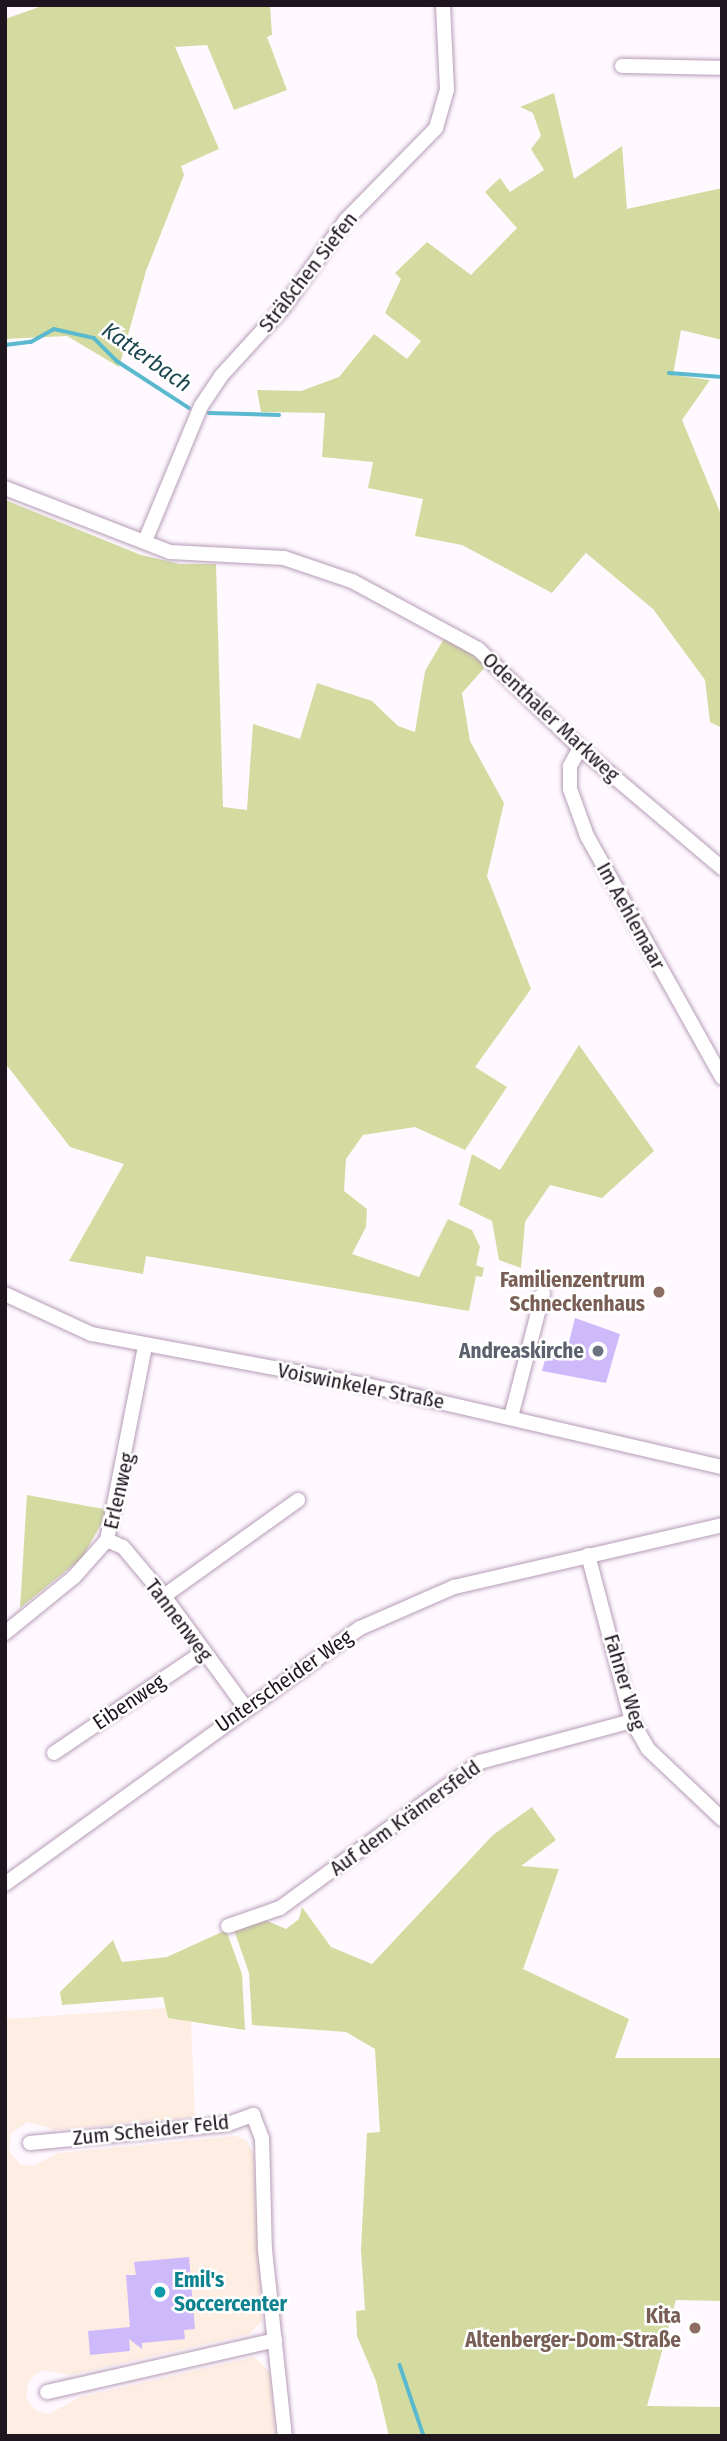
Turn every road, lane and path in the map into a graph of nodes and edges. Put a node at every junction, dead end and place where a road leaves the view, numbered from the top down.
1 (443, 5) edge
2 (622, 66) dead end
3 (722, 68) edge
4 (5, 488) edge
5 (145, 541) junction
6 (580, 748) junction
7 (722, 868) edge
8 (722, 1078) edge
9 (542, 1293) dead end
10 (5, 1294) edge
11 (145, 1346) junction
12 (511, 1417) junction
13 (722, 1468) edge
14 (298, 1500) dead end
15 (722, 1525) edge
16 (107, 1540) junction
17 (588, 1555) junction
18 (164, 1596) junction
19 (5, 1633) edge
20 (203, 1652) junction
21 (245, 1707) junction
22 (632, 1721) junction
23 (54, 1753) dead end
24 (722, 1819) edge
25 (5, 1884) edge
26 (228, 1926) dead end
27 (30, 2143) dead end
28 (275, 2340) junction
29 (47, 2392) dead end
30 (285, 2436) edge

1 - 5 street, Sträßchen Siefen
2 - 3 street
4 - 5 street, Odenthaler Markweg
5 - 6 street, Odenthaler Markweg
6 - 7 street, Odenthaler Markweg
6 - 8 street, Im Aehlemaar
9 - 12 street
10 - 11 street, Voiswinkeler Straße
11 - 12 street, Voiswinkeler Straße
11 - 16 street, Erlenweg
12 - 13 street, Voiswinkeler Straße
14 - 18 street
15 - 17 street, Unterscheider Weg
16 - 18 street, Tannenweg
16 - 19 street, Erlenweg
17 - 21 street, Unterscheider Weg
17 - 22 street, Fahner Weg
18 - 20 street, Tannenweg
20 - 21 street, Tannenweg
20 - 23 street, Eibenweg
21 - 25 street, Unterscheider Weg
22 - 24 street, Fahner Weg
22 - 26 street, Auf dem Krämersfeld
27 - 28 street, Zum Scheider Feld
28 - 29 street
28 - 30 street, Zum Scheider Feld

